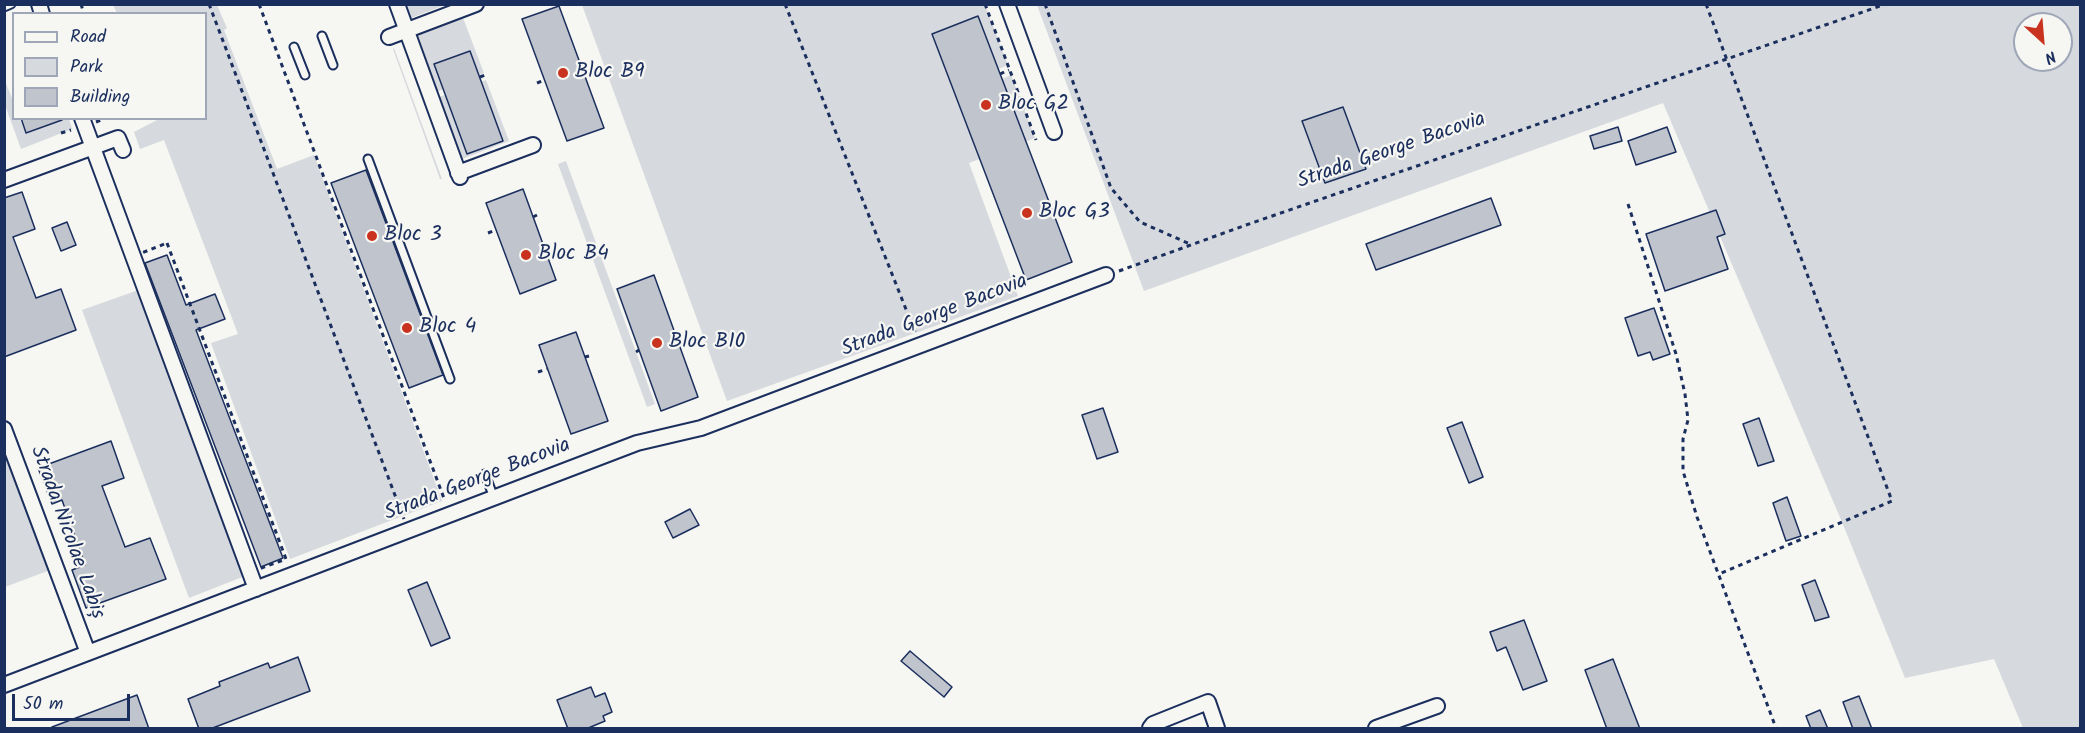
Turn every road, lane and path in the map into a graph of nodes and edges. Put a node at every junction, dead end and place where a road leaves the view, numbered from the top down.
1 (11, 4) edge
2 (209, 4) edge
3 (259, 4) edge
4 (397, 4) edge
5 (476, 4) edge
6 (785, 4) edge
7 (985, 4) edge
8 (1007, 4) edge
9 (1045, 4) edge
10 (1706, 4) edge
11 (1886, 4) edge
12 (4, 7) edge
13 (406, 31) junction
14 (322, 36) dead end
15 (389, 37) dead end
16 (294, 48) dead end
17 (1726, 59) junction
18 (333, 65) dead end
19 (1009, 70) junction
20 (1000, 74) dead end
21 (305, 75) dead end
22 (484, 75) dead end
23 (480, 77) dead end
24 (545, 80) dead end
25 (537, 83) dead end
26 (77, 124) edge
27 (1054, 132) dead end
28 (61, 133) dead end
29 (1036, 140) dead end
30 (533, 145) dead end
31 (92, 147) junction
32 (123, 150) dead end
33 (368, 159) dead end
34 (4, 180) edge
35 (1628, 204) dead end
36 (340, 207) dead end
37 (335, 209) junction
38 (496, 230) dead end
39 (488, 233) dead end
40 (1191, 245) junction
41 (158, 247) joint
42 (1106, 275) joint
43 (683, 334) dead end
44 (676, 336) dead end
45 (920, 345) junction
46 (399, 364) dead end
47 (394, 366) junction
48 (548, 369) dead end
49 (538, 372) dead end
50 (450, 379) dead end
51 (4, 429) edge
52 (485, 474) dead end
53 (494, 498) junction
54 (450, 514) junction
55 (409, 530) junction
56 (1719, 574) junction
57 (256, 589) junction
58 (88, 653) junction
59 (4, 685) edge
60 (1437, 706) dead end
61 (1150, 729) edge
62 (1217, 729) edge
63 (1376, 729) edge
64 (1776, 729) edge

1 - 12 lane
2 - 55 path
3 - 37 path
4 - 13 street
5 - 13 street
6 - 45 path
7 - 19 path
8 - 27 street
9 - 40 path
10 - 17 path
11 - 17 path, Strada George Bacovia
13 - 15 street
13 - 30 street
14 - 18 lane
16 - 21 lane
17 - 40 path, Strada George Bacovia
17 - 56 path
19 - 20 path
19 - 29 path
22 - 23 path
24 - 25 path
26 - 28 path
26 - 31 street
31 - 32 street
31 - 34 street
31 - 57 street
33 - 50 lane
35 - 56 path
36 - 37 path
37 - 47 path
38 - 39 path
40 - 42 path, Strada George Bacovia
41 - 41 path
42 - 45 street, Strada George Bacovia
43 - 44 path
45 - 53 street, Strada George Bacovia
46 - 47 path
47 - 54 path
48 - 49 path
51 - 58 street, Strada Nicolae Labiș
52 - 53 lane
53 - 54 street, Strada George Bacovia
54 - 55 street, Strada George Bacovia
55 - 57 street, Strada George Bacovia
56 - 64 path
57 - 58 street, Strada George Bacovia
58 - 59 street, Strada George Bacovia
60 - 63 street
61 - 62 street

